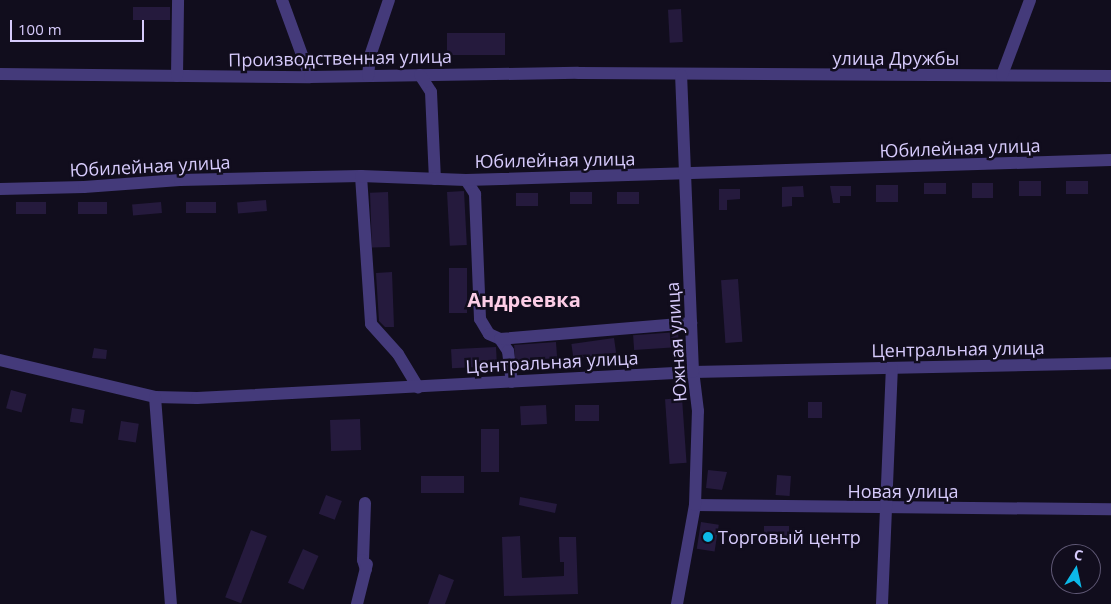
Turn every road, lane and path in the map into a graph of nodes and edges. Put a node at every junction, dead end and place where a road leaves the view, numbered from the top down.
1 (178, 0) edge
2 (282, 0) edge
3 (389, 0) edge
4 (1030, 0) edge
5 (0, 74) edge
6 (1002, 74) junction
7 (420, 75) junction
8 (681, 75) junction
9 (177, 76) junction
10 (368, 76) junction
11 (1111, 76) edge
12 (310, 77) junction
13 (1111, 160) edge
14 (684, 175) junction
15 (361, 176) junction
16 (436, 179) junction
17 (466, 180) junction
18 (483, 180) junction
19 (0, 189) edge
20 (475, 194) junction
21 (691, 323) junction
22 (500, 339) junction
23 (0, 360) edge
24 (1111, 363) edge
25 (892, 368) junction
26 (693, 372) junction
27 (512, 382) junction
28 (418, 387) junction
29 (155, 397) junction
30 (365, 503) dead end
31 (695, 505) junction
32 (887, 509) junction
33 (1111, 509) edge
34 (171, 604) edge
35 (357, 604) edge
36 (677, 604) edge
37 (882, 604) edge

1 - 9 street
2 - 12 street
3 - 10 street
4 - 6 street
5 - 9 street, Производственная улица
6 - 8 street, улица Дружбы
6 - 11 street, улица Дружбы
7 - 8 street, Производственная улица
7 - 10 street, Производственная улица
7 - 16 street
8 - 14 street, Южная улица
9 - 12 street, Производственная улица
10 - 12 street, Производственная улица
13 - 14 street, Юбилейная улица
14 - 18 street, Юбилейная улица
14 - 21 street, Южная улица
15 - 16 street, Юбилейная улица
15 - 19 street, Юбилейная улица
15 - 28 street
16 - 17 street, Юбилейная улица
17 - 18 street, Юбилейная улица
17 - 20 street
18 - 20 street
20 - 22 street
21 - 22 street
21 - 26 street, Южная улица
22 - 27 street
23 - 29 street, Центральная улица
24 - 25 street, Центральная улица
25 - 26 street, Центральная улица
25 - 32 street
26 - 27 street, Центральная улица
26 - 31 street, Южная улица
27 - 28 street, Центральная улица
28 - 29 street, Центральная улица
29 - 34 street
30 - 35 street
31 - 32 street, Новая улица
31 - 36 street, Южная улица
32 - 33 street, Новая улица
32 - 37 street

